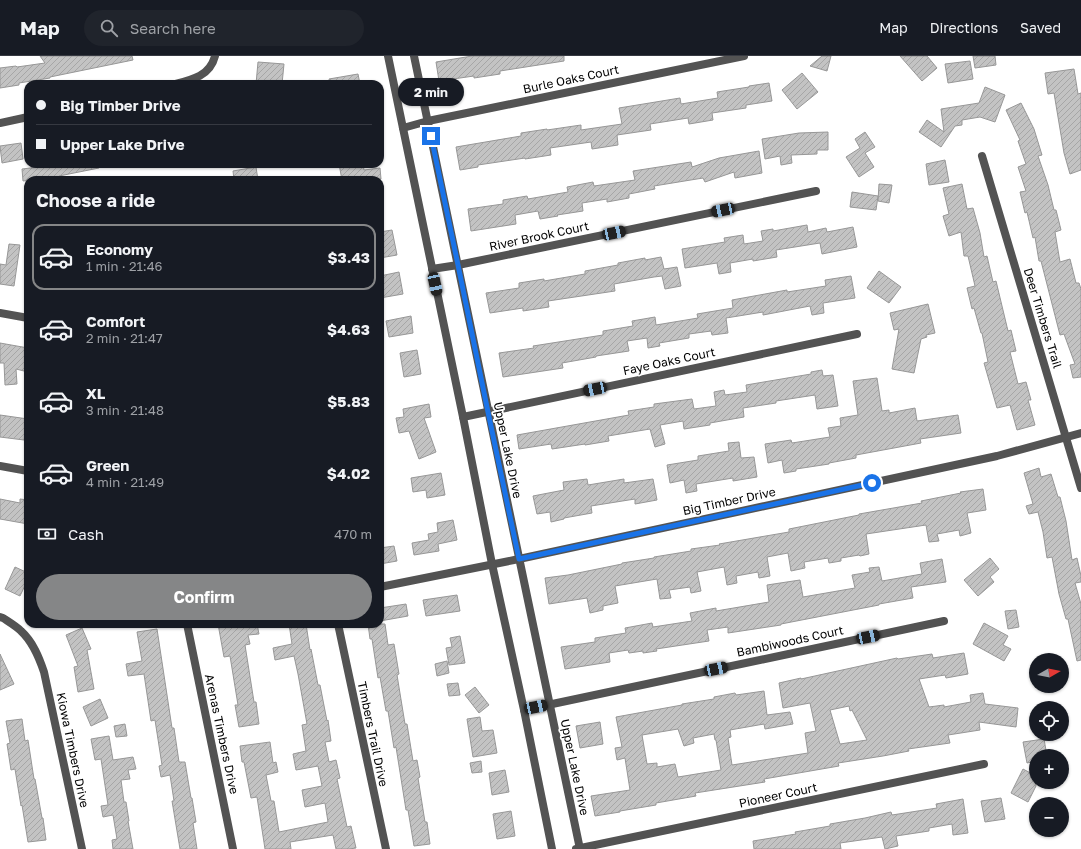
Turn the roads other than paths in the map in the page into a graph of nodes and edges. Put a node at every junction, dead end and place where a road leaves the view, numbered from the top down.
1 (214, 56) edge
2 (388, 56) edge
3 (414, 56) edge
4 (744, 56) edge
5 (190, 80) edge
6 (24, 118) edge
7 (428, 121) junction
8 (0, 123) edge
9 (403, 128) junction
10 (982, 156) dead end
11 (816, 191) dead end
12 (458, 265) junction
13 (432, 269) junction
14 (0, 313) edge
15 (24, 317) edge
16 (857, 334) dead end
17 (488, 412) junction
18 (463, 417) junction
19 (1081, 433) edge
20 (1066, 437) junction
21 (0, 466) edge
22 (24, 471) edge
23 (1081, 488) edge
24 (519, 559) junction
25 (492, 564) junction
26 (384, 586) edge
27 (0, 617) edge
28 (944, 621) dead end
29 (188, 628) edge
30 (339, 628) edge
31 (549, 704) junction
32 (524, 710) junction
33 (984, 764) dead end
34 (82, 849) edge
35 (233, 849) edge
36 (386, 849) edge
37 (552, 849) edge
38 (578, 849) edge

1 - 5 street
2 - 9 street
3 - 7 street, Upper Lake Drive
4 - 7 street, Burle Oaks Court
6 - 8 street
7 - 9 street, Burle Oaks Court
7 - 12 street, Upper Lake Drive
9 - 13 street
10 - 20 street, Deer Timbers Trail
11 - 12 street, River Brook Court
12 - 13 street, River Brook Court
12 - 17 street, Upper Lake Drive
13 - 18 street
14 - 15 street
16 - 17 street, Faye Oaks Court
17 - 18 street, Faye Oaks Court
17 - 24 street, Upper Lake Drive
18 - 25 street
19 - 20 street, Big Timber Drive
20 - 23 street, Deer Timbers Trail
20 - 24 street, Big Timber Drive
21 - 22 street
24 - 25 street, Big Timber Drive
24 - 31 street, Upper Lake Drive
25 - 26 street, Big Timber Drive
25 - 32 street
27 - 34 street, Kiowa Timbers Drive
28 - 31 street, Bambiwoods Court
29 - 35 street, Arenas Timbers Drive
30 - 36 street, Timbers Trail Drive
31 - 32 street, Bambiwoods Court
31 - 38 street, Upper Lake Drive
32 - 37 street
33 - 38 street, Pioneer Court

